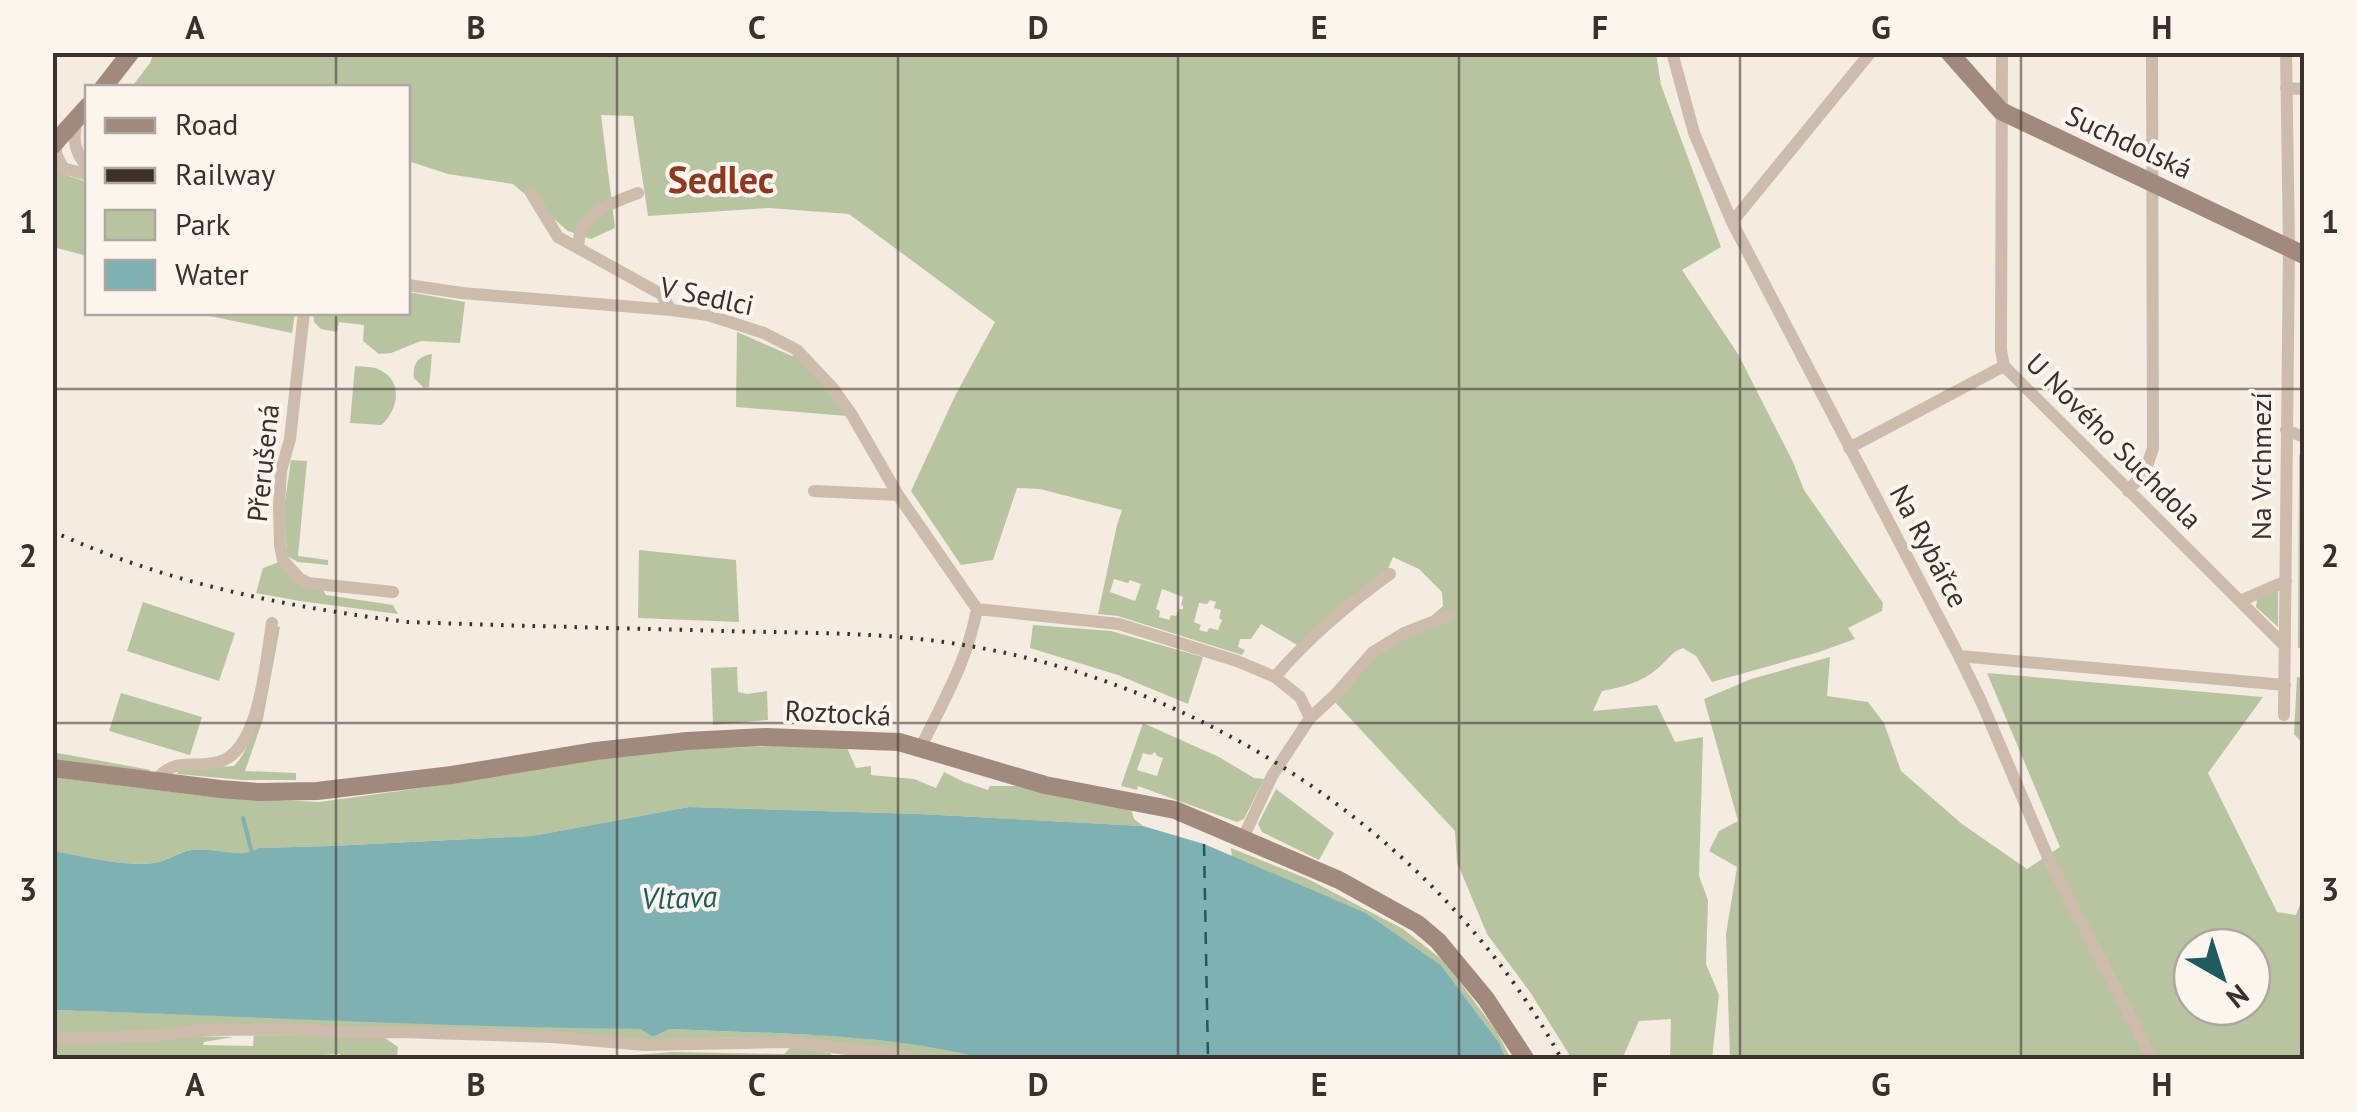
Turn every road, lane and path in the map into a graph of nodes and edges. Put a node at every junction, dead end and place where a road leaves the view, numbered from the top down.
1 (130, 52) edge
2 (1672, 52) edge
3 (1871, 52) edge
4 (1948, 52) edge
5 (2002, 52) edge
6 (2152, 52) edge
7 (2286, 52) edge
8 (105, 85) edge
9 (2286, 88) junction
10 (2304, 88) edge
11 (83, 111) edge
12 (2001, 111) junction
13 (54, 144) edge
14 (77, 155) junction
15 (85, 167) edge
16 (58, 168) edge
17 (85, 172) edge
18 (2150, 182) junction
19 (531, 193) dead end
20 (638, 193) dead end
21 (1732, 222) junction
22 (578, 247) junction
23 (2296, 251) edge
24 (410, 285) edge
25 (671, 310) junction
26 (304, 315) edge
27 (2004, 366) junction
28 (2286, 430) junction
29 (2304, 437) edge
30 (1849, 448) junction
31 (814, 491) dead end
32 (2128, 491) junction
33 (898, 495) junction
34 (1390, 574) dead end
35 (2286, 581) junction
36 (393, 592) dead end
37 (2240, 601) junction
38 (977, 609) junction
39 (1450, 615) dead end
40 (272, 623) dead end
41 (2286, 646) junction
42 (1959, 656) junction
43 (1276, 677) junction
44 (2285, 685) junction
45 (2284, 716) dead end
46 (1310, 718) junction
47 (920, 747) junction
48 (52, 768) edge
49 (154, 782) junction
50 (1244, 838) junction
51 (52, 1038) edge
52 (915, 1060) edge
53 (1526, 1060) edge
54 (2153, 1060) edge

1 - 8 main road
2 - 21 street, Na Rybářce
3 - 21 street
4 - 12 main road, Suchdolská
5 - 12 street, U Nového Suchdola
6 - 18 street
7 - 9 street, Na Vrchmezí
9 - 10 street
9 - 23 street, Na Vrchmezí
11 - 13 main road
11 - 14 street
12 - 18 main road, Suchdolská
12 - 27 street, U Nového Suchdola
13 - 14 street
13 - 16 street
14 - 15 street
16 - 17 street
18 - 23 main road, Suchdolská
18 - 32 street
19 - 22 street
20 - 22 street
21 - 30 street, Na Rybářce
22 - 25 street
23 - 28 street, Na Vrchmezí
24 - 25 street, V Sedlci
25 - 33 street, V Sedlci
26 - 36 street, Přerušená
27 - 30 street
27 - 32 street, U Nového Suchdola
28 - 29 street
28 - 35 street, Na Vrchmezí
30 - 42 street, Na Rybářce
31 - 33 street
32 - 37 street, U Nového Suchdola
33 - 38 street, V Sedlci
34 - 43 street
35 - 37 street
35 - 41 street, Na Vrchmezí
37 - 41 street, U Nového Suchdola
38 - 43 street
38 - 47 street
39 - 46 street
40 - 49 street
41 - 44 street, Na Vrchmezí
42 - 44 street
42 - 54 street, Na Rybářce
43 - 46 street
44 - 45 street, Na Vrchmezí
46 - 50 street
47 - 49 main road, Roztocká
47 - 50 main road, Roztocká
48 - 49 main road, Roztocká
50 - 53 main road, Roztocká
51 - 52 street

